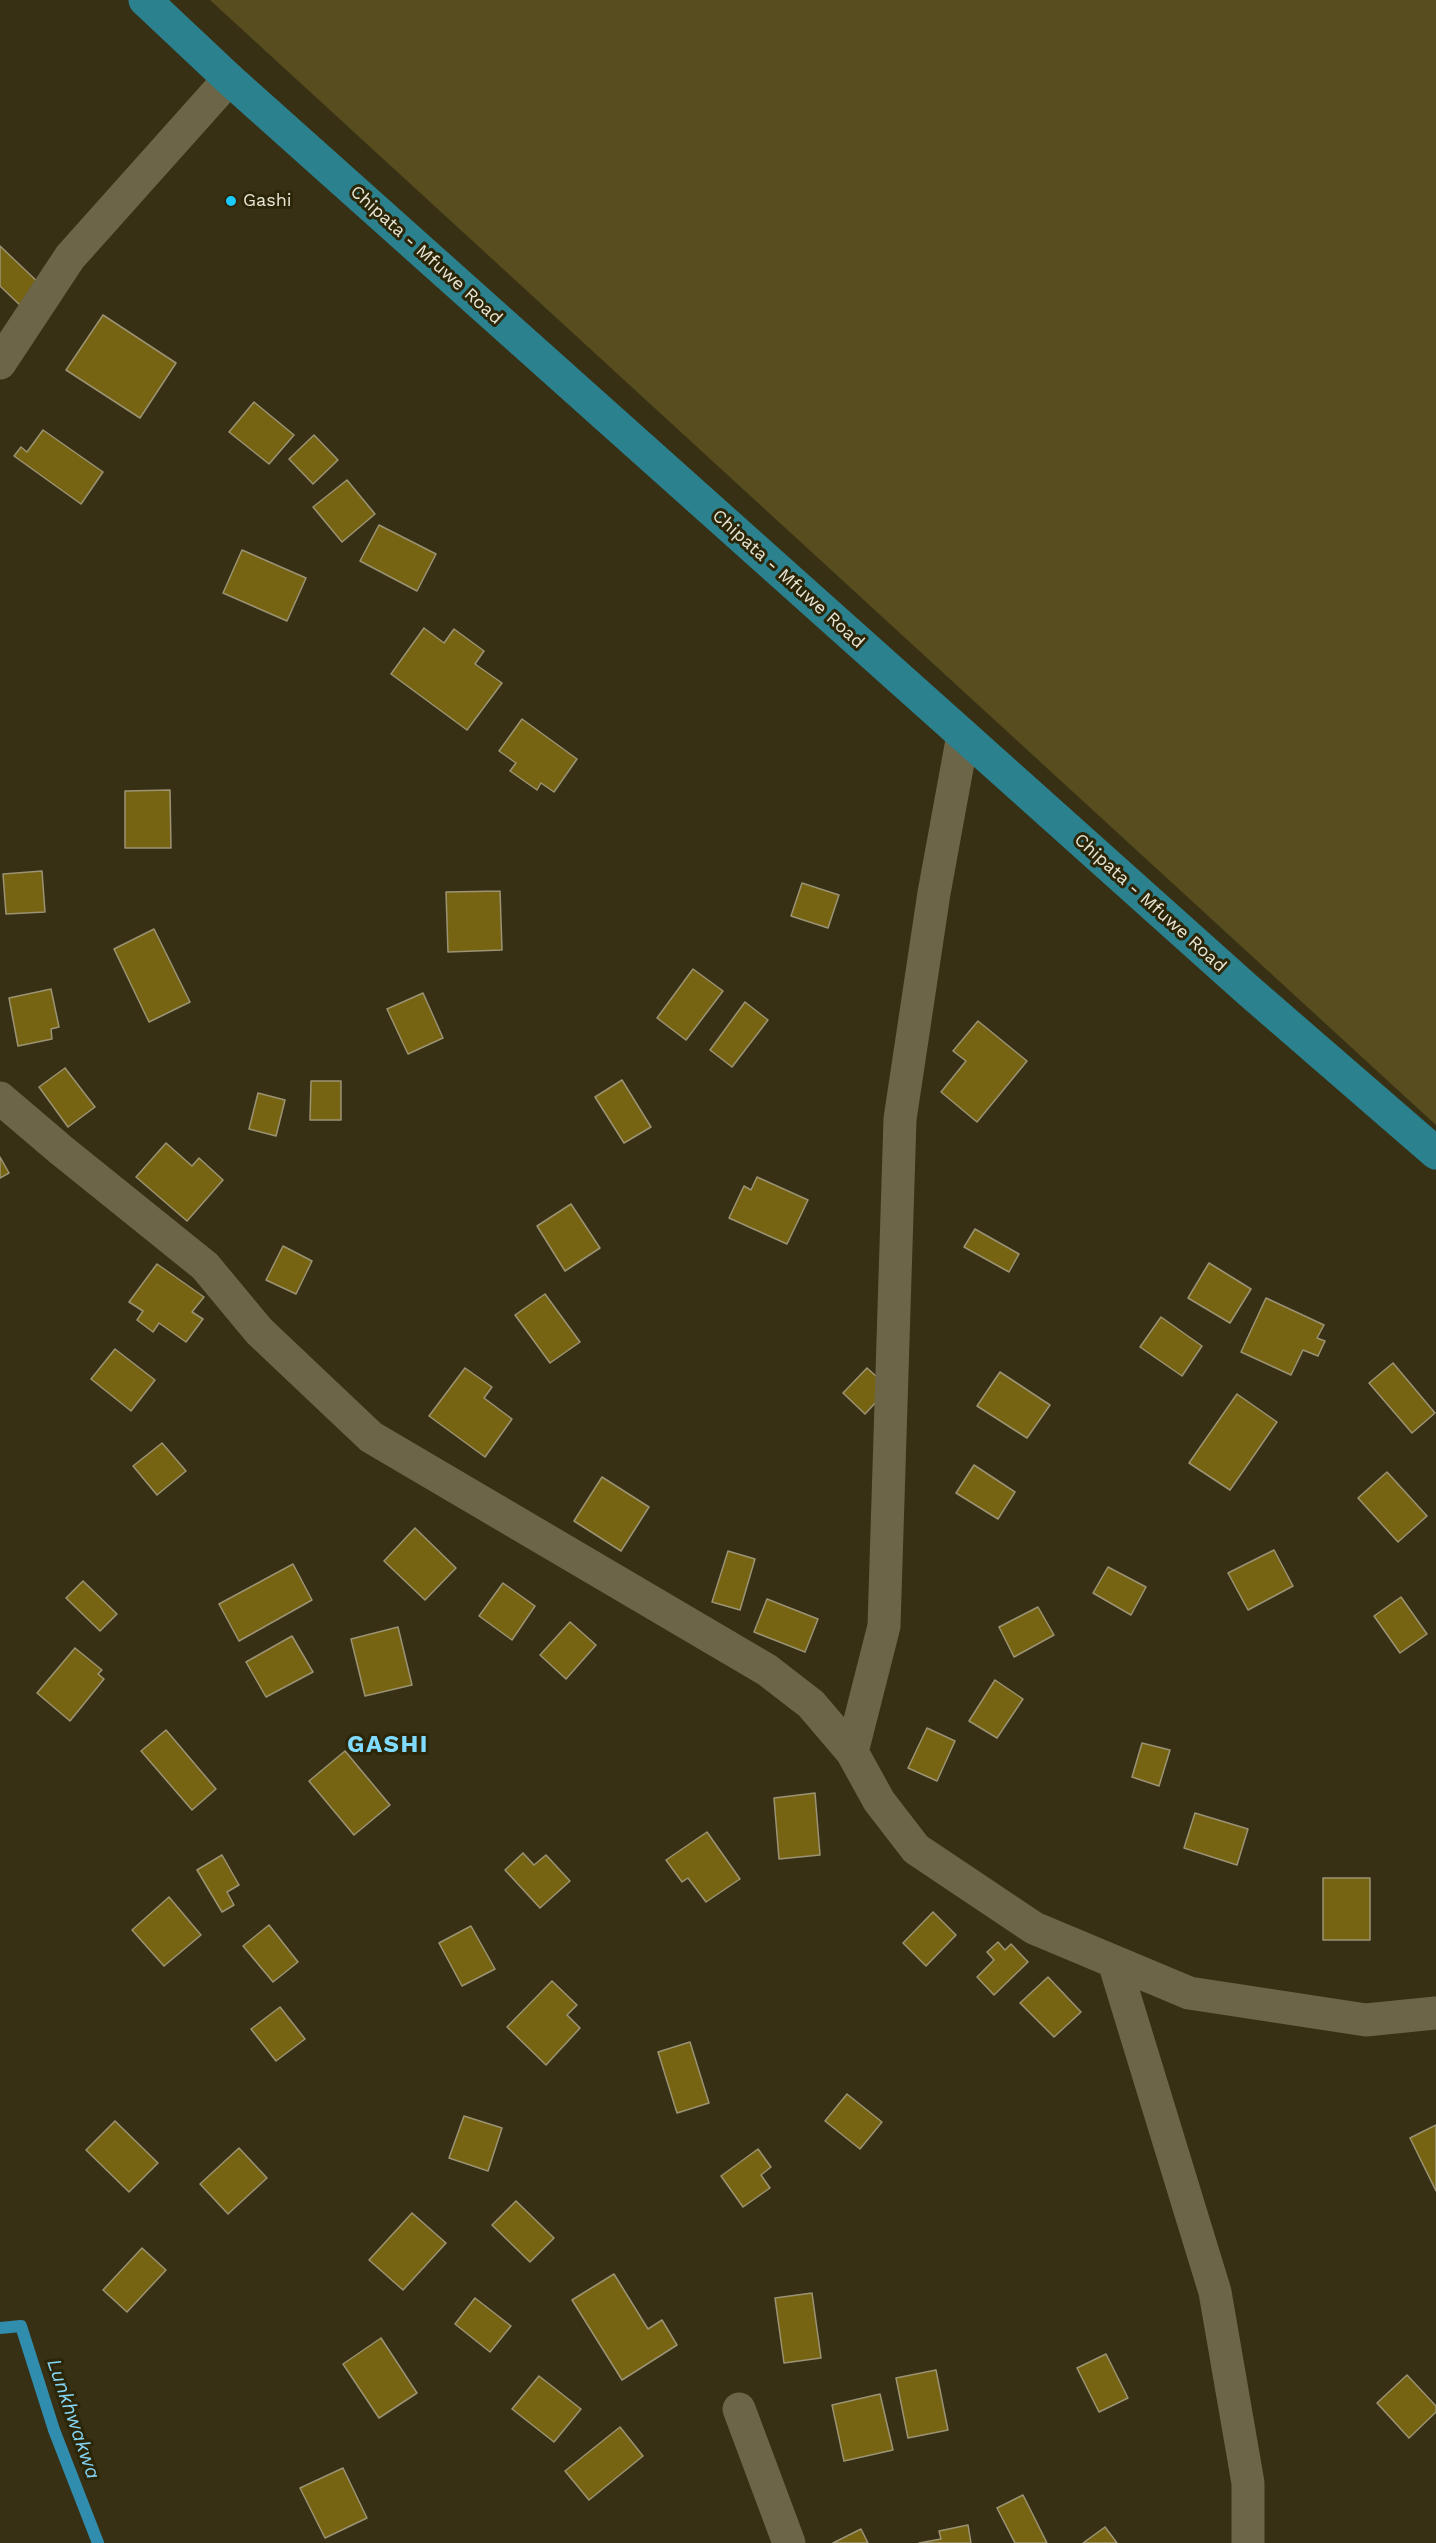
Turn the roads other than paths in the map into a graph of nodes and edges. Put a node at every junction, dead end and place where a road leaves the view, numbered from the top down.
1 (145, 0) edge
2 (229, 79) junction
3 (0, 363) edge
4 (963, 735) junction
5 (0, 1098) edge
6 (1436, 1153) edge
7 (852, 1752) junction
8 (1114, 1962) junction
9 (1436, 2013) edge
10 (739, 2409) dead end
11 (789, 2543) edge
12 (1248, 2543) edge

1 - 2 main road, Chipata - Mfuwe Road
2 - 3 street
2 - 4 main road, Chipata - Mfuwe Road
4 - 6 main road, Chipata - Mfuwe Road
4 - 7 street
5 - 7 street
7 - 8 street
8 - 9 street
8 - 12 street
10 - 11 street

